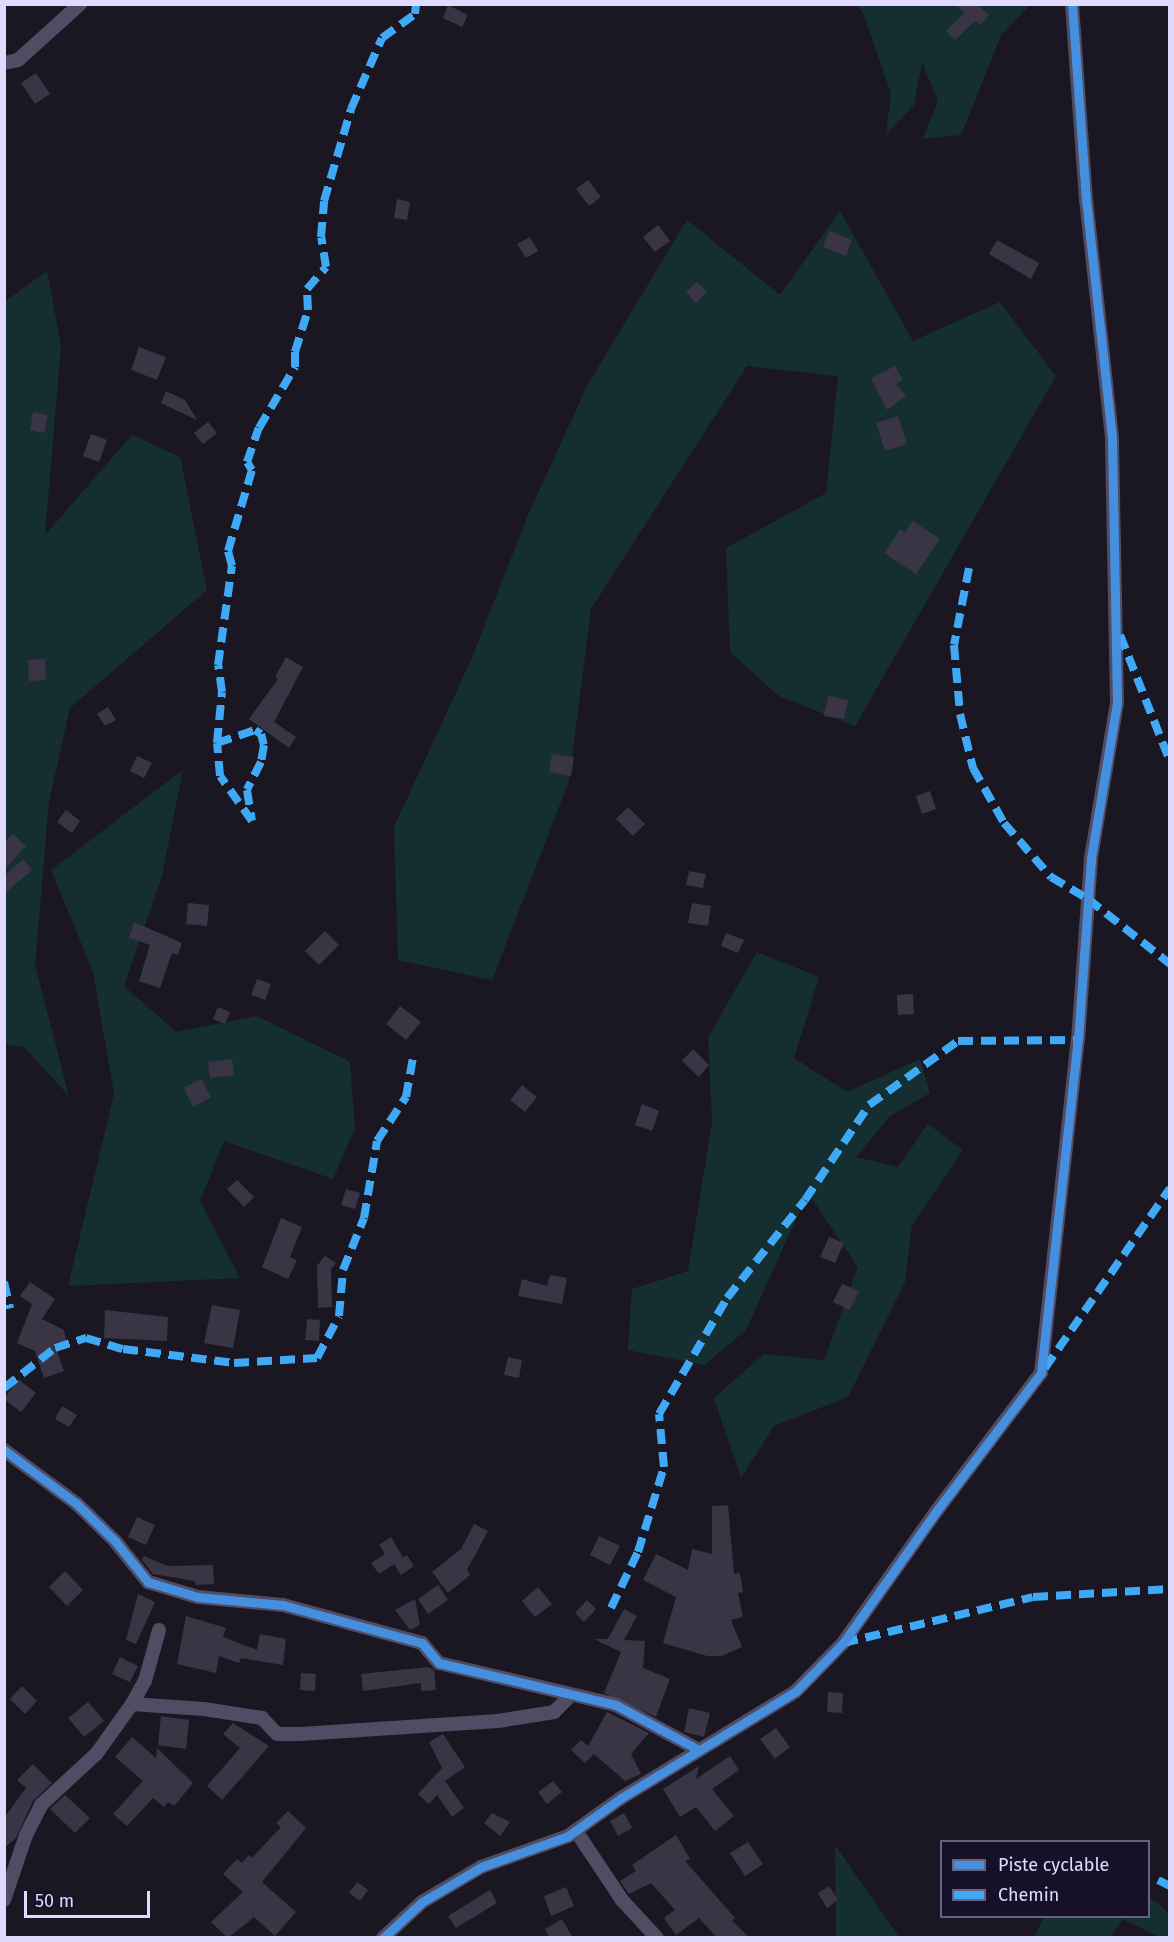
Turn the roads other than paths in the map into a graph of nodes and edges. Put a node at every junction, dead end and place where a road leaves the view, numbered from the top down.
1 (80, 4) edge
2 (1072, 4) edge
3 (4, 63) edge
4 (4, 1450) edge
5 (159, 1630) dead end
6 (570, 1696) junction
7 (132, 1704) junction
8 (699, 1750) junction
9 (576, 1831) junction
10 (4, 1900) edge
11 (383, 1938) edge
12 (657, 1938) edge

1 - 3 street
2 - 8 street
4 - 6 street
5 - 7 street
6 - 7 street
6 - 8 street
7 - 10 street
8 - 9 street
9 - 11 street
9 - 12 street

